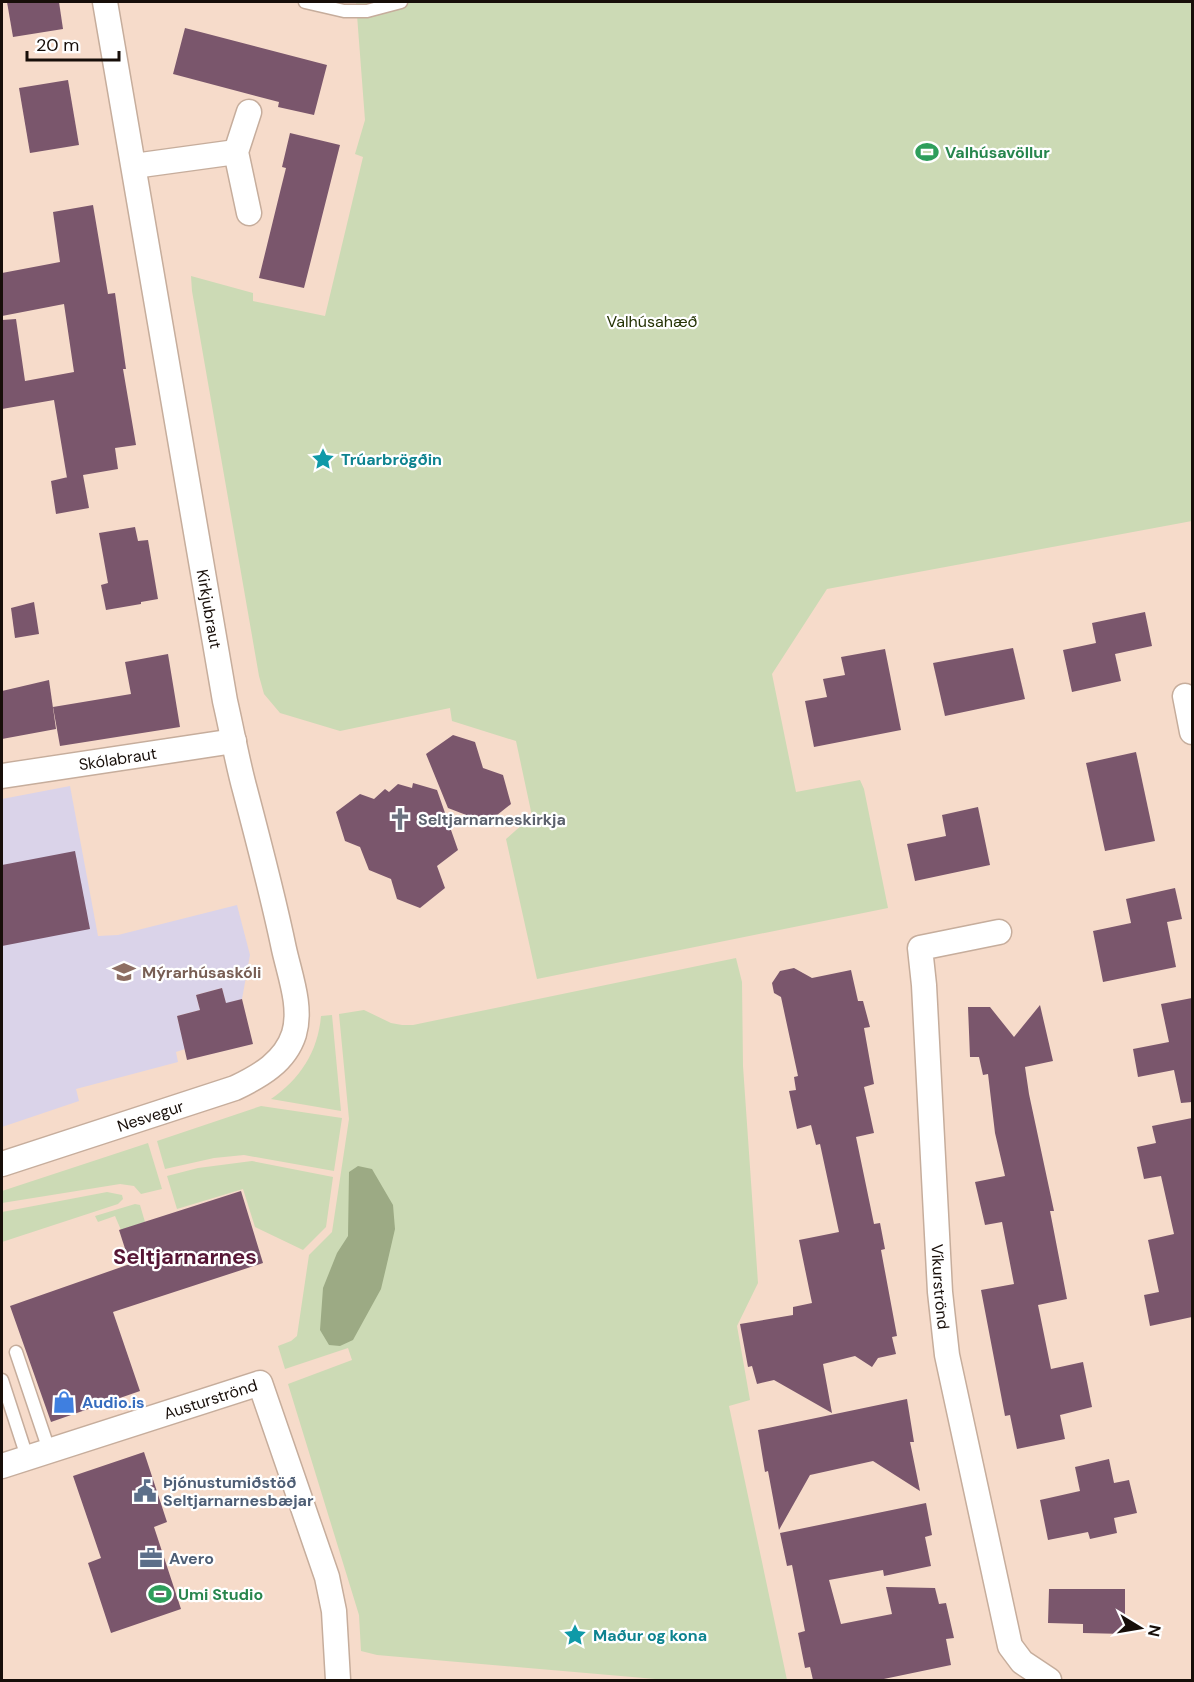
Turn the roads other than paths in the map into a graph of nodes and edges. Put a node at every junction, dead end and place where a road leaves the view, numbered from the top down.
1 (105, 2) edge
2 (305, 2) edge
3 (401, 2) edge
4 (249, 112) dead end
5 (236, 152) junction
6 (134, 166) junction
7 (249, 213) dead end
8 (1185, 696) dead end
9 (1192, 732) edge
10 (234, 741) junction
11 (2, 776) edge
12 (999, 932) dead end
13 (289, 1047) joint
14 (2, 1164) edge
15 (16, 1352) dead end
16 (2, 1380) edge
17 (38, 1454) junction
18 (2, 1466) edge
19 (338, 1680) edge
20 (1049, 1680) edge

1 - 6 street, Kirkjubraut
2 - 3 lane
4 - 5 street
5 - 6 street
5 - 7 street
6 - 10 street, Kirkjubraut
8 - 9 street
10 - 11 street, Skólabraut
10 - 13 street, Kirkjubraut
12 - 20 street, Víkurströnd
13 - 14 street, Nesvegur
15 - 17 lane
16 - 17 lane
17 - 18 street, Austurströnd
17 - 19 street, Austurströnd

